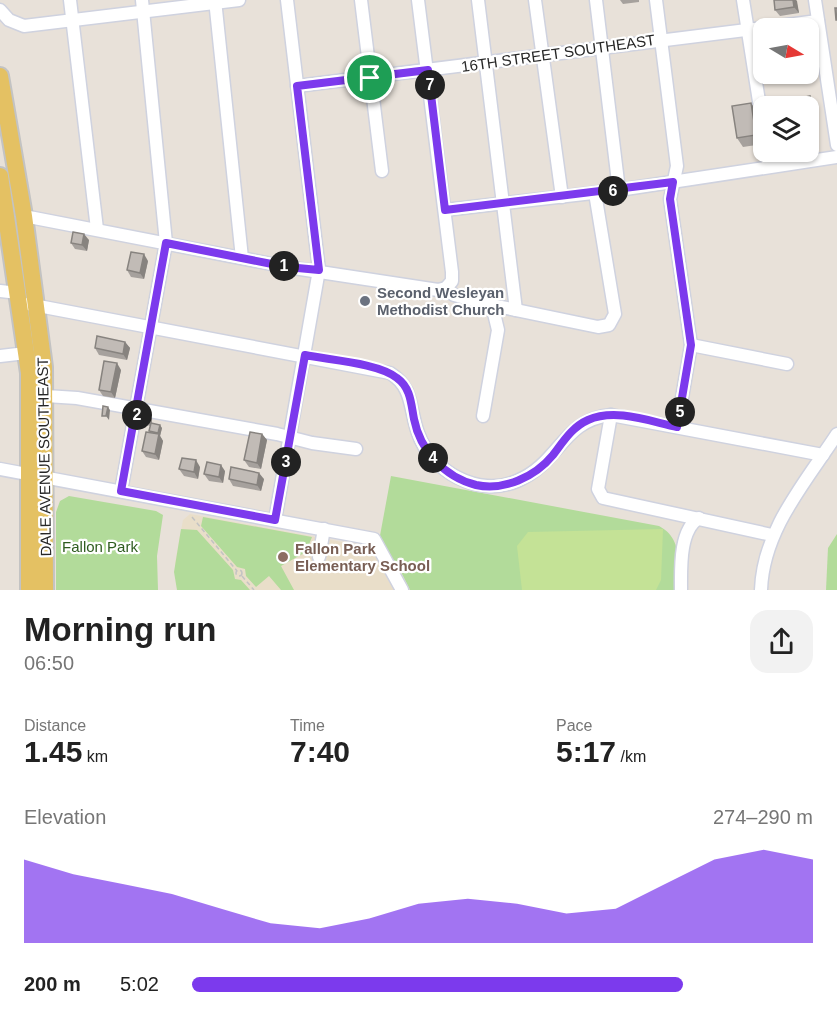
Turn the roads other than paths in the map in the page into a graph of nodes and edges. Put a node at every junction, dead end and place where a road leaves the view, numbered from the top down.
1 (70, 0) edge
2 (239, 0) edge
3 (287, 0) edge
4 (361, 0) edge
5 (418, 0) edge
6 (478, 0) edge
7 (535, 0) edge
8 (596, 0) edge
9 (656, 0) edge
10 (743, 0) edge
11 (815, 0) edge
12 (215, 1) edge
13 (142, 6) edge
14 (0, 10) edge
15 (818, 18) edge
16 (72, 20) junction
17 (753, 28) edge
18 (819, 28) edge
19 (748, 29) junction
20 (661, 39) junction
21 (602, 49) junction
22 (542, 56) junction
23 (485, 62) junction
24 (428, 70) junction
25 (0, 76) edge
26 (370, 78) junction
27 (297, 86) junction
28 (758, 96) edge
29 (837, 145) edge
30 (837, 157) edge
31 (768, 162) edge
32 (769, 166) junction
33 (382, 171) dead end
34 (0, 176) edge
35 (673, 182) junction
36 (619, 190) junction
37 (596, 193) junction
38 (562, 197) junction
39 (503, 203) junction
40 (445, 210) junction
41 (24, 216) junction
42 (97, 229) junction
43 (166, 243) junction
44 (242, 258) junction
45 (319, 270) junction
46 (446, 288) junction
47 (0, 291) edge
48 (19, 298) junction
49 (492, 305) junction
50 (37, 306) junction
51 (516, 310) junction
52 (152, 326) junction
53 (691, 345) junction
54 (26, 352) junction
55 (305, 355) junction
56 (0, 356) edge
57 (787, 364) dead end
58 (46, 396) junction
59 (138, 410) junction
60 (611, 415) junction
61 (483, 416) dead end
62 (677, 427) junction
63 (837, 434) edge
64 (290, 437) junction
65 (356, 449) dead end
66 (830, 450) edge
67 (0, 469) edge
68 (37, 475) junction
69 (121, 491) junction
70 (699, 518) junction
71 (275, 520) junction
72 (324, 529) junction
73 (772, 535) junction
74 (319, 557) dead end
75 (29, 590) edge
76 (45, 590) edge
77 (402, 590) edge
78 (681, 590) edge
79 (761, 590) edge

1 - 16 street
2 - 12 street
3 - 27 street
4 - 26 street
5 - 24 street
6 - 23 street
7 - 22 street
8 - 21 street
9 - 20 street
10 - 19 street
11 - 15 street
12 - 13 street
12 - 44 street
13 - 16 street
13 - 43 street
14 - 16 street
16 - 42 street
17 - 19 street, 16TH STREET SOUTHEAST
18 - 29 street
19 - 20 street, 16TH STREET SOUTHEAST
19 - 28 street
20 - 21 street, 16TH STREET SOUTHEAST
20 - 35 street
21 - 22 street, 16TH STREET SOUTHEAST
21 - 36 street
22 - 23 street, 16TH STREET SOUTHEAST
22 - 38 street
23 - 24 street, 16TH STREET SOUTHEAST
23 - 39 street
24 - 26 street, 16TH STREET SOUTHEAST
24 - 40 street
25 - 41 main road, DALE AVENUE SOUTHEAST
26 - 27 street, 16TH STREET SOUTHEAST
26 - 33 street
27 - 45 street
30 - 32 street
31 - 32 street
32 - 35 street
34 - 48 main road, DALE AVENUE SOUTHEAST
35 - 36 street
35 - 53 street
36 - 37 street
37 - 38 street
37 - 51 street
38 - 39 street
39 - 40 street
39 - 51 street
40 - 46 street
41 - 42 street
41 - 50 main road, DALE AVENUE SOUTHEAST
42 - 43 street
43 - 44 street
43 - 52 street
44 - 45 street
45 - 46 street
45 - 55 street
46 - 49 street
47 - 48 street
48 - 50 street
48 - 54 main road, DALE AVENUE SOUTHEAST
49 - 51 street
49 - 61 street
50 - 52 street
50 - 58 main road, DALE AVENUE SOUTHEAST
52 - 55 street
52 - 59 street
53 - 57 street
53 - 62 street
54 - 56 street
54 - 68 main road, DALE AVENUE SOUTHEAST
55 - 60 street
55 - 64 street
58 - 59 street
58 - 68 main road, DALE AVENUE SOUTHEAST
59 - 64 street
59 - 69 street
60 - 62 street
60 - 70 street
62 - 66 street
63 - 66 street
64 - 65 street
64 - 71 street
66 - 73 street
67 - 68 street
68 - 69 street
68 - 75 main road, DALE AVENUE SOUTHEAST
68 - 76 main road, DALE AVENUE SOUTHEAST
69 - 71 street
70 - 73 street
70 - 78 street
71 - 72 street
72 - 74 street
72 - 77 street
73 - 79 street

